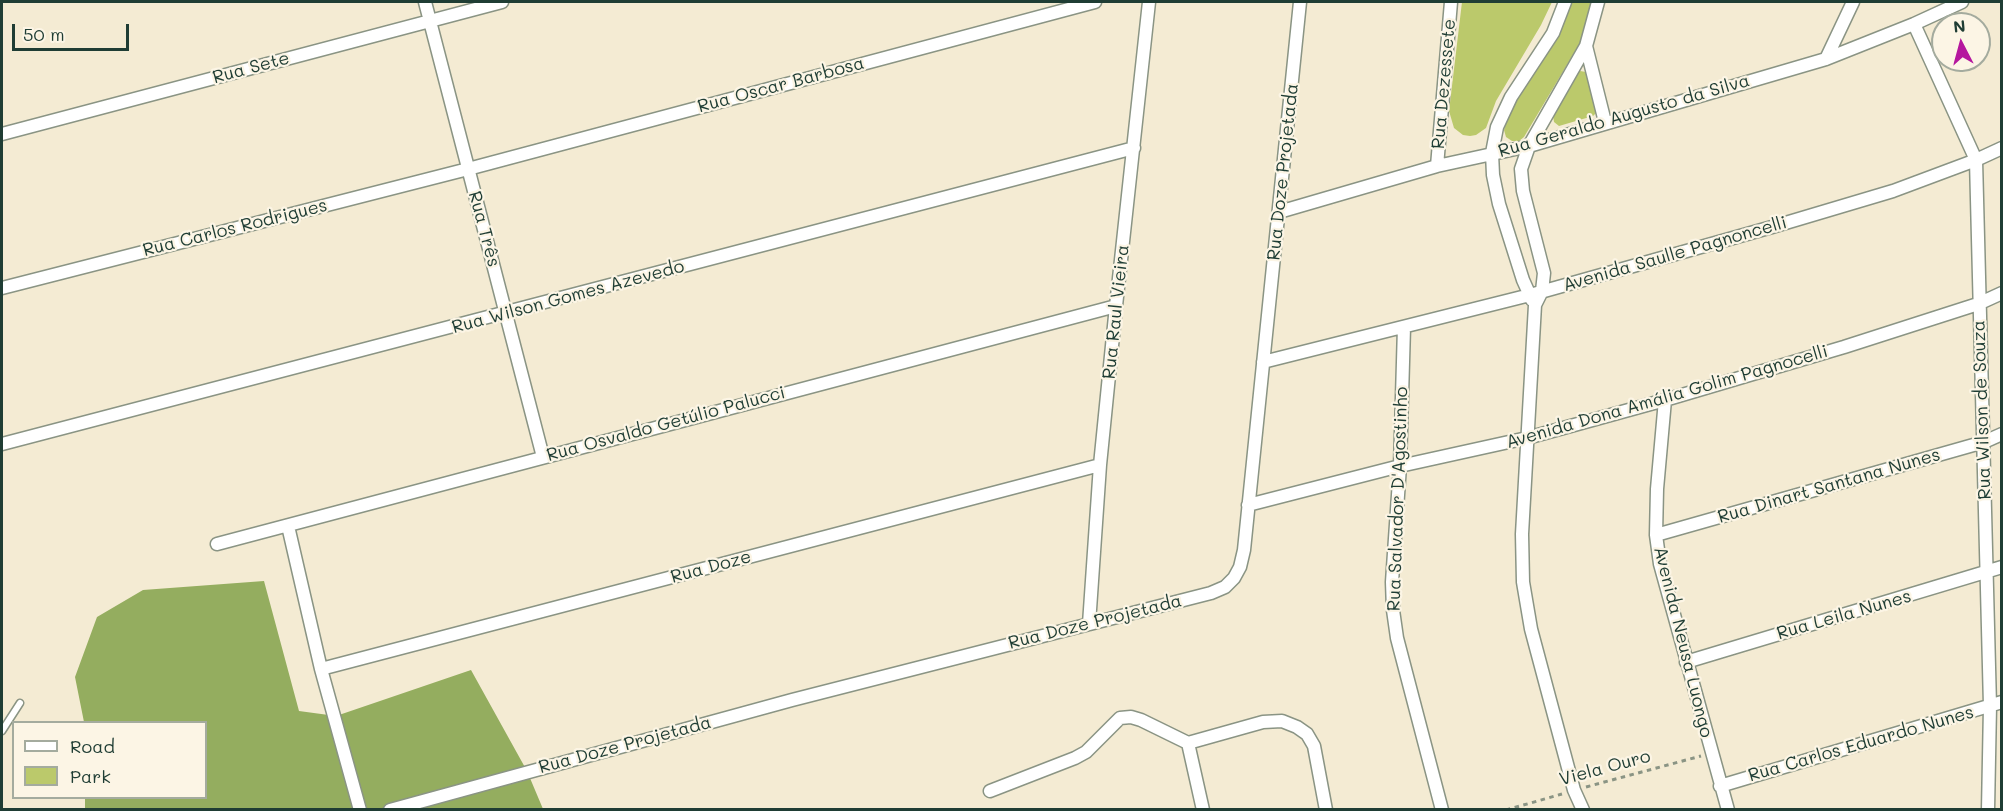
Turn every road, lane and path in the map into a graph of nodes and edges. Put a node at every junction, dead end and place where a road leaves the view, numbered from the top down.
1 (425, 2) edge
2 (502, 2) edge
3 (1095, 2) edge
4 (1149, 2) edge
5 (1300, 2) edge
6 (1451, 2) edge
7 (1565, 2) edge
8 (1598, 2) edge
9 (1853, 2) edge
10 (1962, 2) edge
11 (429, 20) junction
12 (1914, 24) junction
13 (1586, 46) junction
14 (1826, 59) junction
15 (1605, 122) junction
16 (2, 134) edge
17 (1528, 146) junction
18 (1134, 148) junction
19 (2001, 148) edge
20 (1492, 153) junction
21 (1976, 160) junction
22 (1437, 166) junction
23 (468, 169) junction
24 (1279, 212) junction
25 (2, 288) edge
26 (2001, 293) edge
27 (1535, 297) junction
28 (1978, 303) junction
29 (1116, 306) junction
30 (506, 313) junction
31 (1404, 327) junction
32 (1263, 362) junction
33 (1665, 400) junction
34 (2001, 434) edge
35 (1527, 438) junction
36 (1983, 442) junction
37 (2, 444) edge
38 (543, 457) junction
39 (1100, 465) junction
40 (1400, 466) junction
41 (1248, 506) junction
42 (288, 526) junction
43 (1656, 535) junction
44 (217, 544) dead end
45 (2001, 567) edge
46 (1986, 573) junction
47 (1089, 624) junction
48 (1686, 662) junction
49 (321, 669) junction
50 (20, 703) dead end
51 (1996, 704) edge
52 (2, 731) edge
53 (1188, 743) junction
54 (1712, 753) junction
55 (1720, 786) junction
56 (1574, 790) junction
57 (990, 791) dead end
58 (360, 810) edge
59 (390, 810) edge
60 (1203, 810) edge
61 (1326, 810) edge
62 (1442, 810) edge
63 (1506, 810) edge
64 (1582, 810) edge
65 (1728, 810) edge
66 (1988, 810) edge

1 - 11 street, Rua Três
2 - 11 street, Rua Sete
3 - 23 street, Rua Oscar Barbosa
4 - 18 street, Rua Raul Vieira
5 - 24 street, Rua Doze Projetada
6 - 22 street, Rua Dezessete
7 - 20 street
8 - 13 street
9 - 14 street
10 - 12 street, Rua Geraldo Augusto da Silva
11 - 16 street, Rua Sete
11 - 23 street, Rua Três
12 - 14 street, Rua Geraldo Augusto da Silva
12 - 21 street, Rua Wilson de Souza
13 - 15 street
13 - 17 street
14 - 15 street, Rua Geraldo Augusto da Silva
15 - 17 street, Rua Geraldo Augusto da Silva
17 - 20 street, Rua Geraldo Augusto da Silva
17 - 27 street
18 - 29 street, Rua Raul Vieira
18 - 30 street, Rua Wilson Gomes Azevedo
19 - 21 street, Avenida Saulle Pagnoncelli
20 - 22 street, Rua Geraldo Augusto da Silva
20 - 27 street
21 - 27 street, Avenida Saulle Pagnoncelli
21 - 28 street, Rua Wilson de Souza
22 - 24 street, Rua Geraldo Augusto da Silva
23 - 25 street, Rua Carlos Rodrigues
23 - 30 street, Rua Três
24 - 32 street, Rua Doze Projetada
26 - 28 street, Avenida Dona Amália Golim Pagnocelli
27 - 31 street, Avenida Saulle Pagnoncelli
27 - 35 street
28 - 33 street, Avenida Dona Amália Golim Pagnocelli
28 - 36 street, Rua Wilson de Souza
29 - 38 street, Rua Osvaldo Getúlio Palucci
29 - 39 street, Rua Raul Vieira
30 - 37 street, Rua Wilson Gomes Azevedo
30 - 38 street, Rua Três
31 - 32 street, Avenida Saulle Pagnoncelli
31 - 40 street, Rua Salvador D'Agostinho
32 - 41 street, Rua Doze Projetada
33 - 35 street, Avenida Dona Amália Golim Pagnocelli
33 - 43 street, Avenida Neusa Luongo
34 - 36 street, Rua Dinart Santana Nunes
35 - 40 street, Avenida Dona Amália Golim Pagnocelli
35 - 56 street
36 - 43 street, Rua Dinart Santana Nunes
36 - 46 street, Rua Wilson de Souza
38 - 42 street, Rua Osvaldo Getúlio Palucci
39 - 47 street, Rua Raul Vieira
39 - 49 street, Rua Doze
40 - 41 street, Avenida Dona Amália Golim Pagnocelli
40 - 62 street, Rua Salvador D'Agostinho
41 - 47 street, Rua Doze Projetada
42 - 44 street, Rua Osvaldo Getúlio Palucci
42 - 49 street
43 - 48 street, Avenida Neusa Luongo
45 - 46 street, Rua Leila Nunes
46 - 48 street, Rua Leila Nunes
46 - 51 street, Rua Wilson de Souza
47 - 59 street, Rua Doze Projetada
48 - 54 street, Avenida Neusa Luongo
49 - 58 street
50 - 52 lane
51 - 55 street, Rua Carlos Eduardo Nunes
51 - 66 street, Rua Wilson de Souza
53 - 57 street
53 - 60 street
53 - 61 street
54 - 55 street, Avenida Neusa Luongo
54 - 56 path, Viela Ouro
55 - 65 street, Avenida Neusa Luongo
56 - 63 path, Viela Ouro
56 - 64 street

